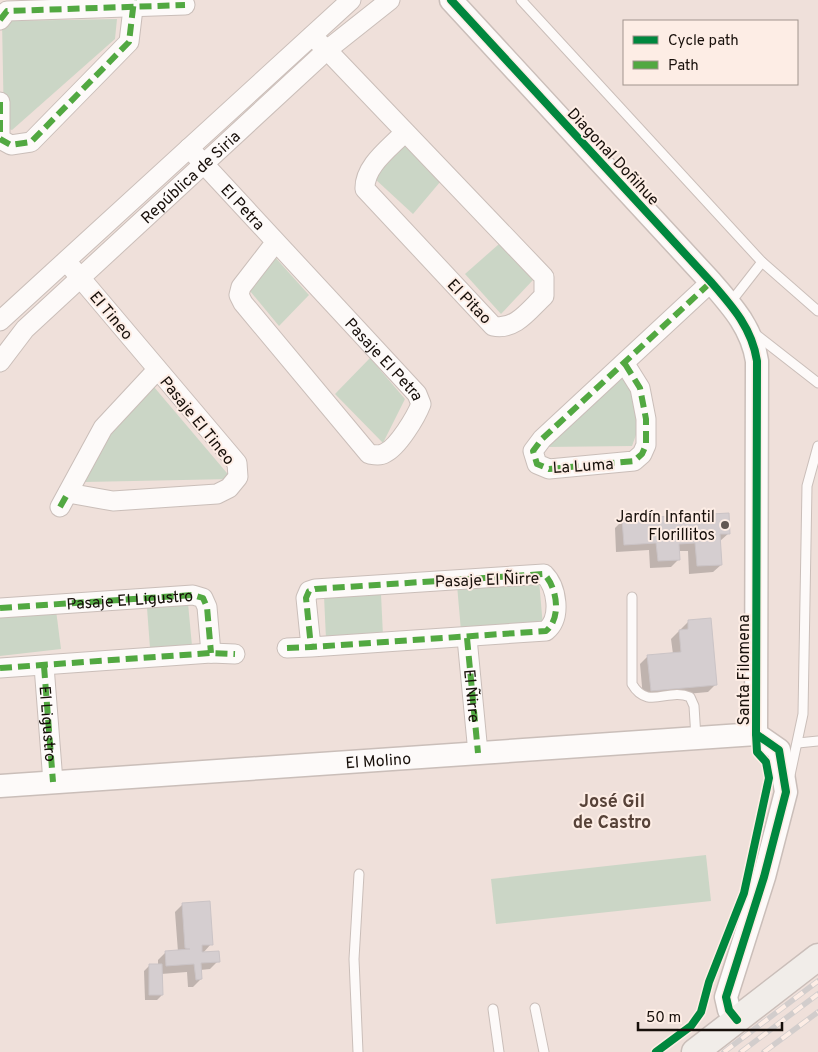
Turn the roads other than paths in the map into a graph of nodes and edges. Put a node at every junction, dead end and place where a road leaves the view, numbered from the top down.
1 (352, 0) edge
2 (390, 0) edge
3 (521, 0) edge
4 (454, 2) edge
5 (134, 3) edge
6 (185, 5) dead end
7 (0, 20) edge
8 (312, 36) junction
9 (327, 50) junction
10 (0, 102) edge
11 (405, 132) junction
12 (189, 148) junction
13 (204, 164) junction
14 (276, 244) junction
15 (66, 261) junction
16 (762, 262) junction
17 (80, 278) junction
18 (711, 282) junction
19 (730, 304) junction
20 (818, 311) edge
21 (0, 322) edge
22 (746, 327) junction
23 (0, 362) edge
24 (625, 364) junction
25 (157, 370) junction
26 (818, 383) edge
27 (818, 446) edge
28 (632, 597) dead end
29 (0, 608) edge
30 (467, 638) junction
31 (287, 648) dead end
32 (311, 648) junction
33 (211, 653) junction
34 (235, 654) dead end
35 (44, 666) junction
36 (0, 668) edge
37 (756, 734) junction
38 (696, 738) junction
39 (818, 741) edge
40 (798, 743) junction
41 (478, 753) junction
42 (54, 782) junction
43 (0, 786) edge
44 (786, 792) junction
45 (359, 874) dead end
46 (818, 957) edge
47 (535, 1008) dead end
48 (492, 1009) dead end
49 (737, 1020) junction
50 (358, 1052) edge
51 (499, 1052) edge
52 (544, 1052) edge
53 (695, 1052) edge

1 - 8 street, República de Siria
2 - 9 street, República de Siria
3 - 16 lane
4 - 18 street, Diagonal Doñihue
5 - 6 street
5 - 7 street
5 - 10 street
8 - 9 street, El Pitao
8 - 12 street, República de Siria
9 - 11 street, El Pitao
9 - 13 street, República de Siria
11 - 11 street, El Pitao
12 - 13 street, El Petra
12 - 15 street, República de Siria
13 - 14 street, El Petra
13 - 17 street, República de Siria
14 - 14 street, Pasaje El Petra
15 - 17 street, El Tineo
15 - 21 street, República de Siria
16 - 19 lane
16 - 20 lane
17 - 23 street, República de Siria
17 - 25 street, El Tineo
18 - 19 street, Diagonal Doñihue
18 - 24 street, La Luma
19 - 22 street, Diagonal Doñihue
22 - 26 lane, Diagonal Doñihue
22 - 37 street, Santa Filomena
24 - 24 street, La Luma
25 - 25 street, Pasaje El Tineo
27 - 40 lane
28 - 38 lane
29 - 33 street, Pasaje El Ligustro
30 - 32 street, Pasaje El Ñirre
30 - 32 street, Pasaje El Ñirre
30 - 41 street, El Ñirre
31 - 32 street, Pasaje El Ñirre
33 - 34 street
33 - 35 street
35 - 36 street
35 - 42 street, El Ligustro
37 - 38 street, El Molino
37 - 44 street, Santa Filomena
38 - 41 street, El Molino
39 - 40 lane
40 - 44 lane
41 - 42 street, El Molino
42 - 43 street, El Molino
44 - 49 street, Santa Filomena
45 - 50 lane
46 - 49 main road
47 - 52 lane
48 - 51 lane
49 - 53 main road

